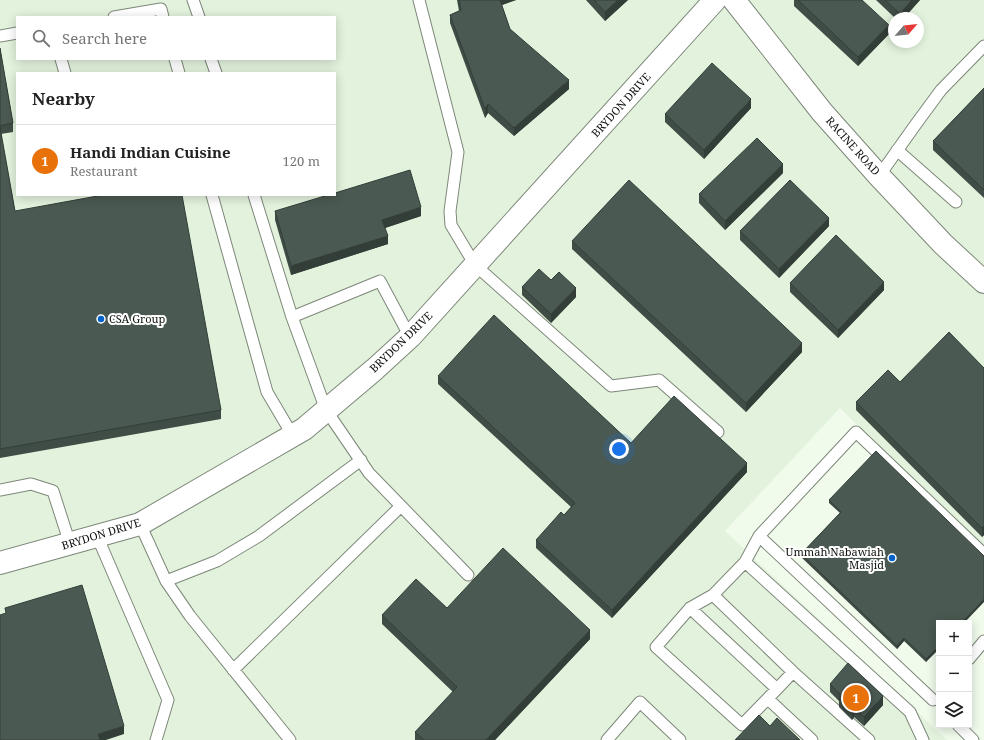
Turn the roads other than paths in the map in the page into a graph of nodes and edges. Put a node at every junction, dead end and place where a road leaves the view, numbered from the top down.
1 (193, 0) edge
2 (419, 0) edge
3 (715, 0) edge
4 (734, 0) edge
5 (161, 9) edge
6 (120, 16) edge
7 (199, 16) edge
8 (16, 33) edge
9 (0, 36) edge
10 (984, 46) edge
11 (61, 60) edge
12 (175, 60) edge
13 (211, 60) edge
14 (64, 72) edge
15 (178, 72) edge
16 (216, 72) edge
17 (897, 150) junction
18 (880, 176) junction
19 (212, 196) edge
20 (254, 196) edge
21 (956, 202) dead end
22 (475, 265) junction
23 (984, 282) edge
24 (292, 317) junction
25 (410, 337) junction
26 (326, 410) junction
27 (718, 432) dead end
28 (293, 436) junction
29 (361, 460) junction
30 (0, 490) edge
31 (401, 506) junction
32 (140, 524) junction
33 (97, 536) junction
34 (758, 536) junction
35 (70, 544) junction
36 (984, 554) edge
37 (745, 562) junction
38 (0, 563) edge
39 (468, 575) dead end
40 (166, 581) junction
41 (713, 595) junction
42 (690, 608) junction
43 (984, 642) edge
44 (972, 656) edge
45 (233, 670) junction
46 (794, 672) junction
47 (777, 689) junction
48 (768, 699) junction
49 (936, 699) edge
50 (961, 728) edge
51 (156, 740) edge
52 (290, 740) edge
53 (607, 740) edge
54 (680, 740) edge
55 (812, 740) edge
56 (869, 740) edge
57 (923, 740) edge
58 (973, 740) edge

1 - 7 lane
2 - 22 lane
3 - 22 street, BRYDON DRIVE
4 - 18 street, RACINE ROAD
5 - 6 lane
8 - 9 lane
10 - 17 lane
11 - 14 lane
12 - 15 lane
13 - 16 lane
17 - 18 lane
17 - 21 lane
18 - 23 street, RACINE ROAD
19 - 28 lane
20 - 24 lane
22 - 25 street, BRYDON DRIVE
22 - 27 lane
24 - 25 lane
24 - 26 lane
25 - 26 street, BRYDON DRIVE
26 - 28 street, BRYDON DRIVE
26 - 29 lane
28 - 32 street, BRYDON DRIVE
29 - 31 lane
29 - 40 lane
30 - 35 lane
31 - 39 lane
31 - 45 lane
32 - 33 street, BRYDON DRIVE
32 - 40 lane
33 - 35 street, BRYDON DRIVE
33 - 51 lane
34 - 36 lane
34 - 37 lane
34 - 49 lane
35 - 38 street, BRYDON DRIVE
37 - 41 lane
37 - 57 lane
40 - 45 lane
41 - 42 lane
41 - 46 lane
42 - 47 lane
42 - 48 lane
43 - 44 lane
45 - 52 lane
46 - 47 lane
46 - 56 lane
47 - 48 lane
48 - 55 lane
50 - 58 lane
53 - 54 lane

